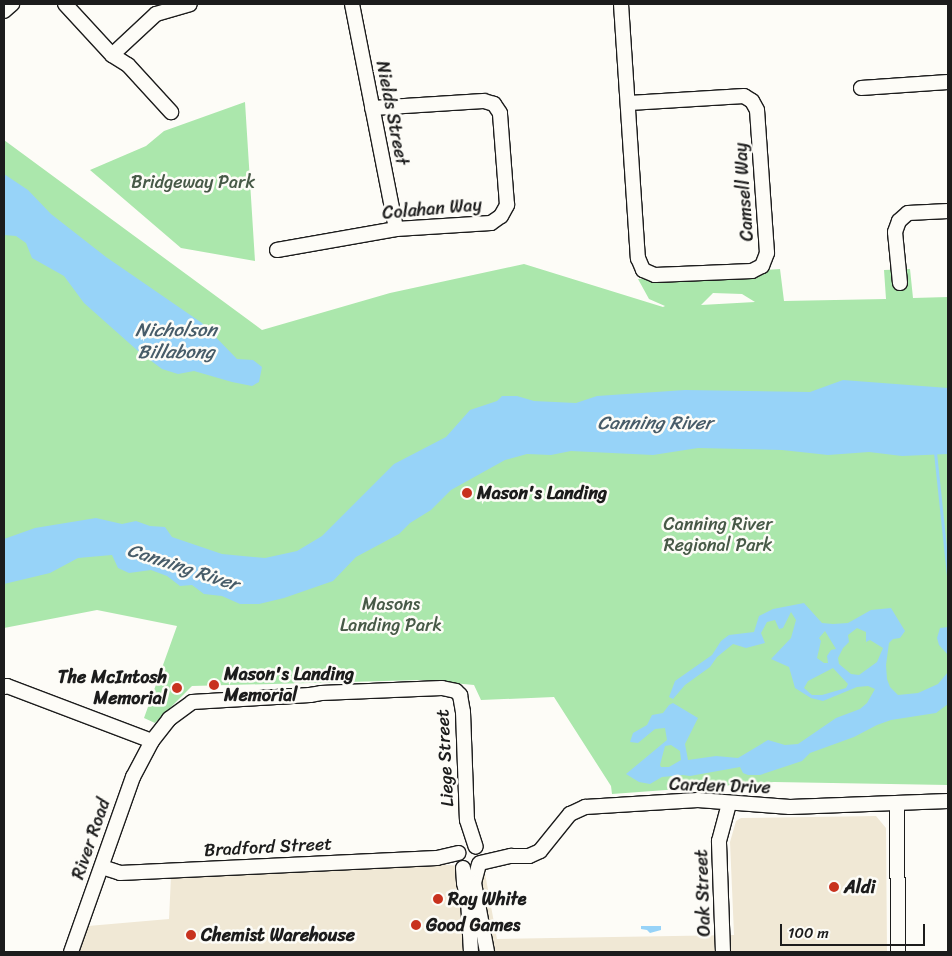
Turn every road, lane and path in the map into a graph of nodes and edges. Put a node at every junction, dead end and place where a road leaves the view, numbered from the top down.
1 (12, 4) edge
2 (65, 4) edge
3 (78, 4) edge
4 (190, 4) edge
5 (352, 4) edge
6 (621, 4) edge
7 (4, 11) edge
8 (117, 54) junction
9 (948, 82) edge
10 (861, 88) dead end
11 (629, 102) junction
12 (372, 108) junction
13 (171, 112) dead end
14 (948, 211) edge
15 (396, 229) junction
16 (277, 250) dead end
17 (900, 283) dead end
18 (4, 687) edge
19 (460, 695) joint
20 (152, 741) junction
21 (948, 801) edge
22 (729, 803) junction
23 (897, 804) junction
24 (470, 857) junction
25 (102, 868) junction
26 (71, 952) edge
27 (471, 952) edge
28 (487, 952) edge
29 (724, 952) edge
30 (898, 952) edge

1 - 7 street
2 - 8 street
3 - 8 street
4 - 8 street
5 - 12 street, Nields Street
6 - 11 street, Camsell Way
8 - 13 street
9 - 10 street
11 - 11 street, Camsell Way
12 - 15 street, Nields Street
12 - 15 street, Colahan Way
14 - 17 street
15 - 16 street, Colahan Way
18 - 20 street
19 - 20 street, River Road
19 - 24 street, Liege Street
20 - 25 street, River Road
21 - 23 street, Carden Drive
22 - 23 street, Carden Drive
22 - 24 street, Carden Drive
22 - 29 street, Oak Street
23 - 30 street
24 - 25 street, Bradford Street
24 - 27 street, Liege Street
24 - 28 street, Liege Street
25 - 26 street, River Road

